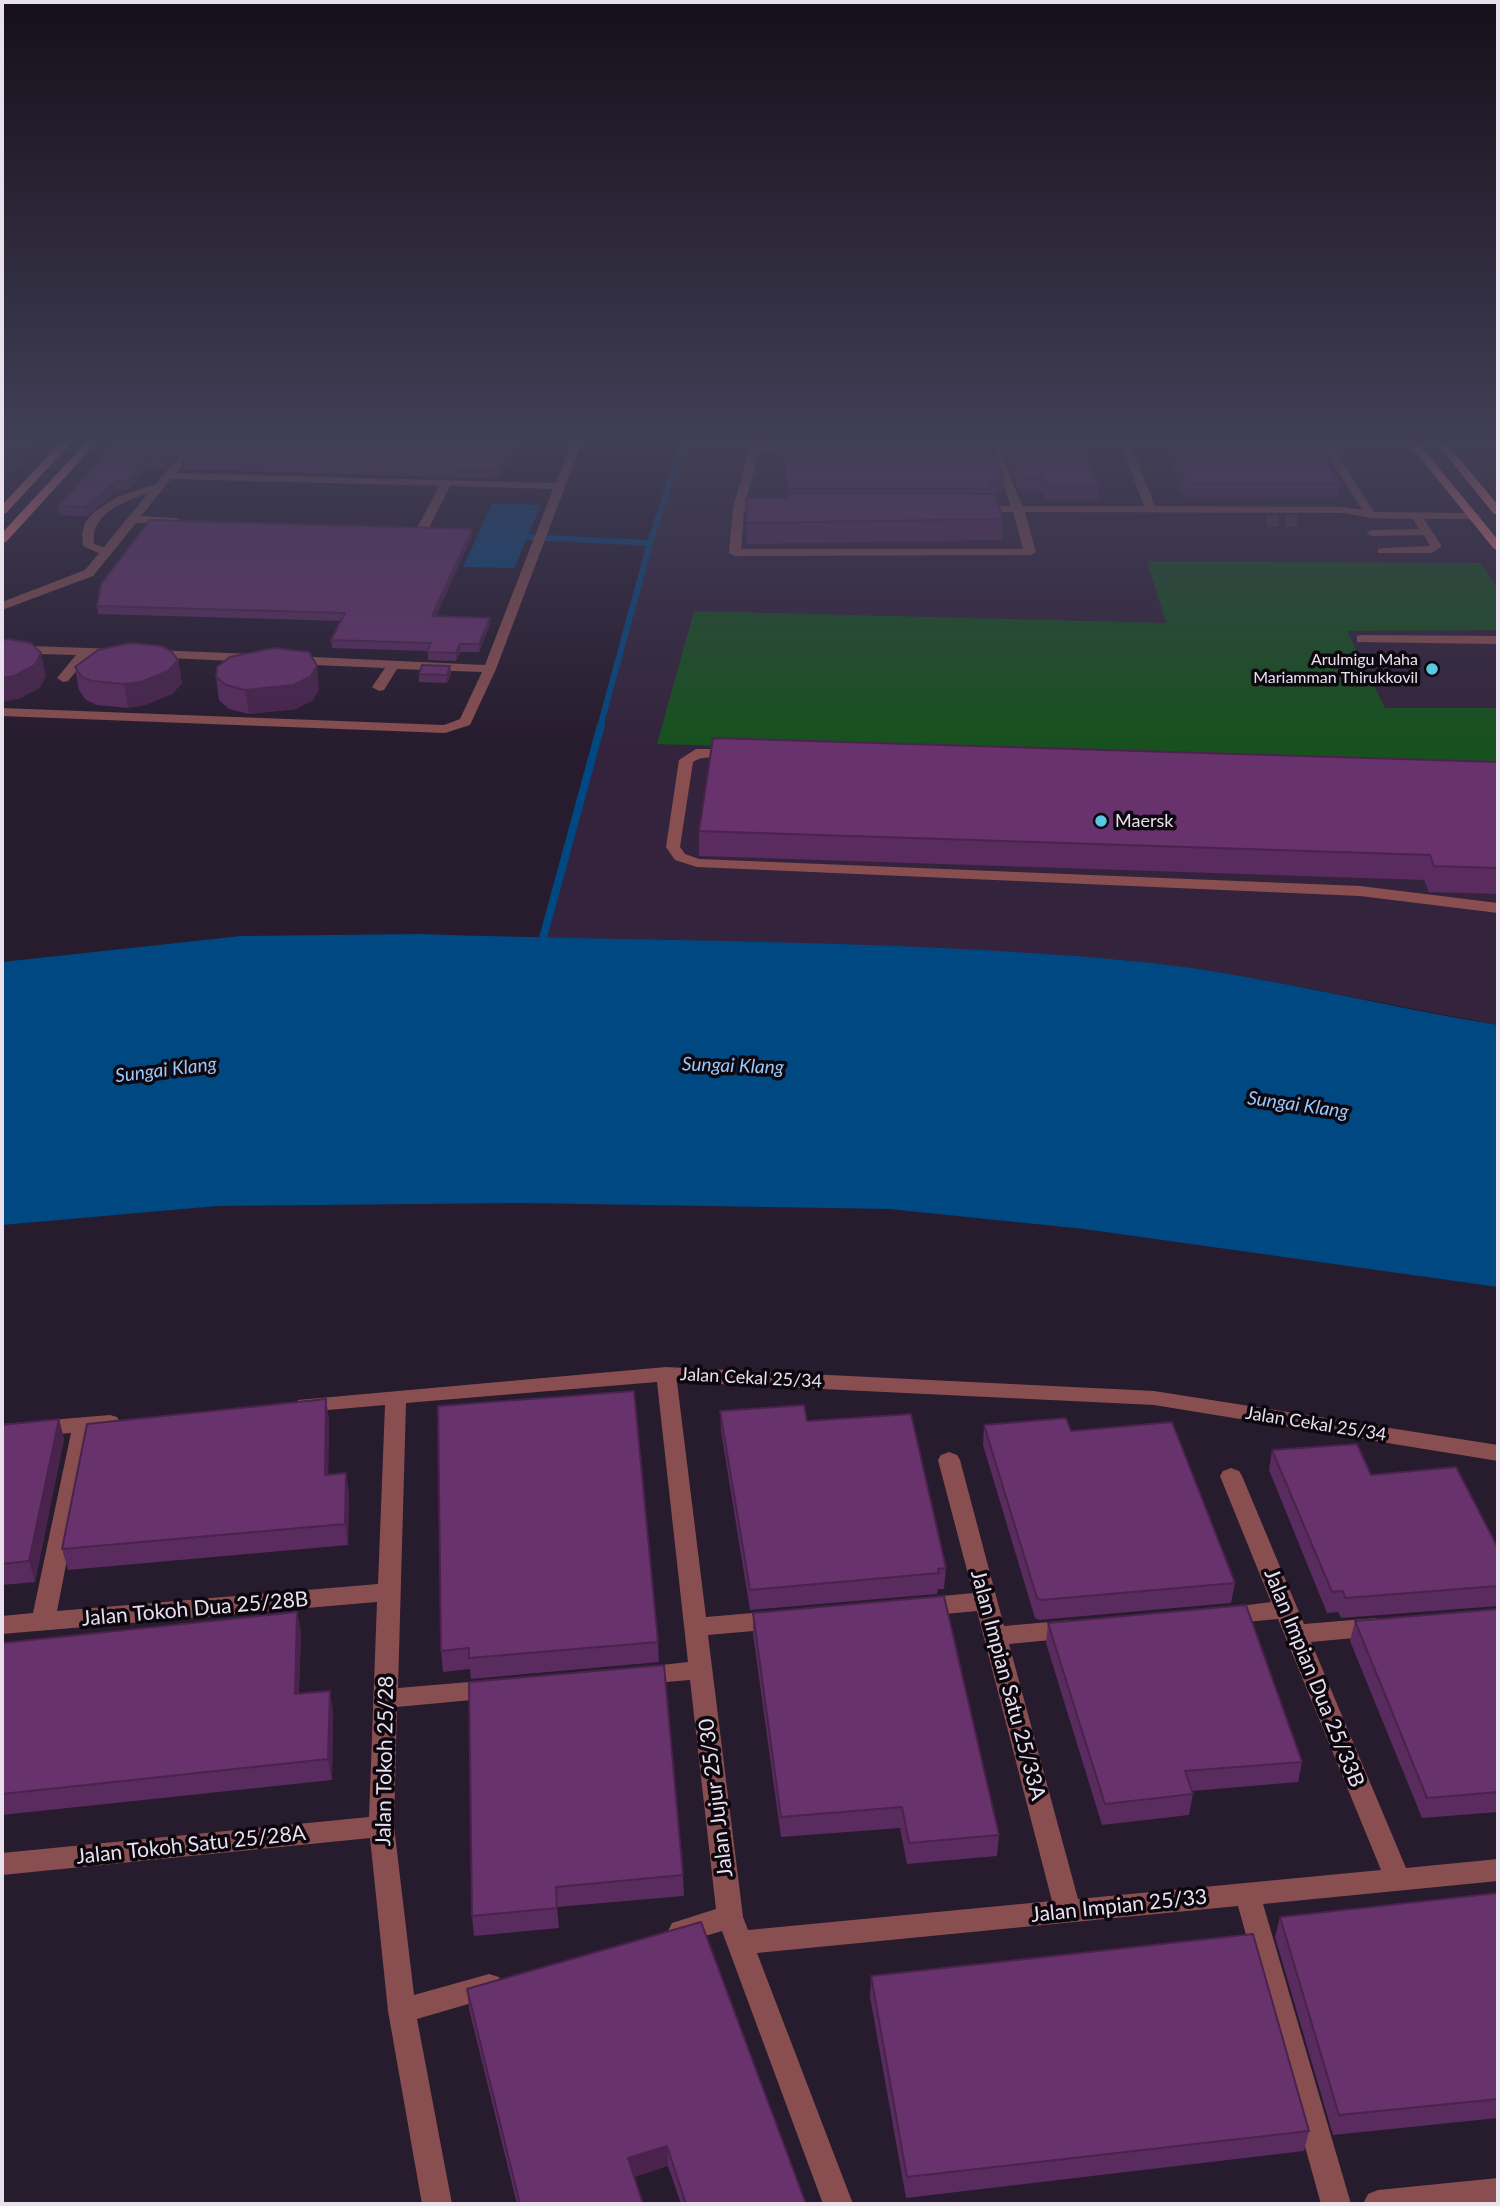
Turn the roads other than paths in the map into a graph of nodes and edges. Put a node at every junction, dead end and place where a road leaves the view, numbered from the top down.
1 (87, 542) edge
2 (113, 542) edge
3 (539, 542) edge
4 (736, 542) edge
5 (1027, 542) edge
6 (1433, 542) edge
7 (105, 551) junction
8 (1382, 551) dead end
9 (2, 606) edge
10 (1361, 639) dead end
11 (1498, 640) edge
12 (2, 649) edge
13 (86, 652) junction
14 (394, 664) junction
15 (490, 669) junction
16 (63, 678) dead end
17 (379, 687) dead end
18 (2, 712) edge
19 (744, 753) edge
20 (1498, 908) edge
21 (666, 1374) junction
22 (396, 1397) junction
23 (287, 1407) edge
24 (137, 1419) edge
25 (83, 1424) junction
26 (2, 1431) edge
27 (1498, 1453) edge
28 (948, 1460) dead end
29 (1231, 1476) dead end
30 (389, 1592) junction
31 (986, 1601) junction
32 (903, 1609) edge
33 (1286, 1609) junction
34 (1203, 1617) edge
35 (792, 1618) edge
36 (43, 1622) junction
37 (2, 1625) edge
38 (1404, 1625) edge
39 (696, 1627) junction
40 (1092, 1627) edge
41 (1296, 1634) junction
42 (995, 1636) junction
43 (701, 1670) junction
44 (619, 1677) edge
45 (522, 1686) edge
46 (385, 1699) junction
47 (381, 1826) junction
48 (2, 1864) edge
49 (1498, 1870) edge
50 (1398, 1880) junction
51 (1247, 1894) junction
52 (1068, 1911) junction
53 (730, 1917) junction
54 (651, 1940) edge
55 (740, 1943) junction
56 (520, 1978) edge
57 (402, 2011) junction
58 (1494, 2196) edge
59 (437, 2204) edge
60 (838, 2204) edge
61 (1336, 2204) edge
62 (1378, 2204) edge

1 - 7 street
2 - 7 street
3 - 15 street
4 - 5 street
6 - 8 street
7 - 9 street
10 - 11 street
12 - 13 street
13 - 14 street
13 - 16 street
14 - 15 street
14 - 17 street
15 - 18 street
19 - 20 street
21 - 22 street, Jalan Cekal 25/34
21 - 27 street, Jalan Cekal 25/34
21 - 39 street, Jalan Jujur 25/30
22 - 23 street, Jalan Cekal 25/34
22 - 30 street, Jalan Tokoh 25/28
24 - 25 street
25 - 26 street
25 - 36 street
28 - 31 street, Jalan Impian Satu 25/33A
29 - 33 street, Jalan Impian Dua 25/33B
30 - 36 street, Jalan Tokoh Dua 25/28B
30 - 46 street, Jalan Tokoh 25/28
31 - 32 street
31 - 42 street, Jalan Impian Satu 25/33A
33 - 34 street
33 - 41 street, Jalan Impian Dua 25/33B
35 - 39 street
36 - 37 street, Jalan Tokoh Dua 25/28B
38 - 41 street
39 - 43 street, Jalan Jujur 25/30
40 - 42 street
41 - 50 street, Jalan Impian Dua 25/33B
42 - 52 street, Jalan Impian Satu 25/33A
43 - 44 street
43 - 53 street, Jalan Jujur 25/30
45 - 46 street
46 - 47 street, Jalan Tokoh 25/28
47 - 48 street, Jalan Tokoh Satu 25/28A
47 - 57 street, Jalan Tokoh 25/28
49 - 50 street, Jalan Impian 25/33
50 - 51 street, Jalan Impian 25/33
51 - 52 street, Jalan Impian 25/33
51 - 61 street
52 - 55 street, Jalan Impian 25/33
53 - 54 street
53 - 55 street, Jalan Jujur 25/30
55 - 60 street, Jalan Jujur 25/30
56 - 57 street
57 - 59 street, Jalan Tokoh 25/28
58 - 62 street

